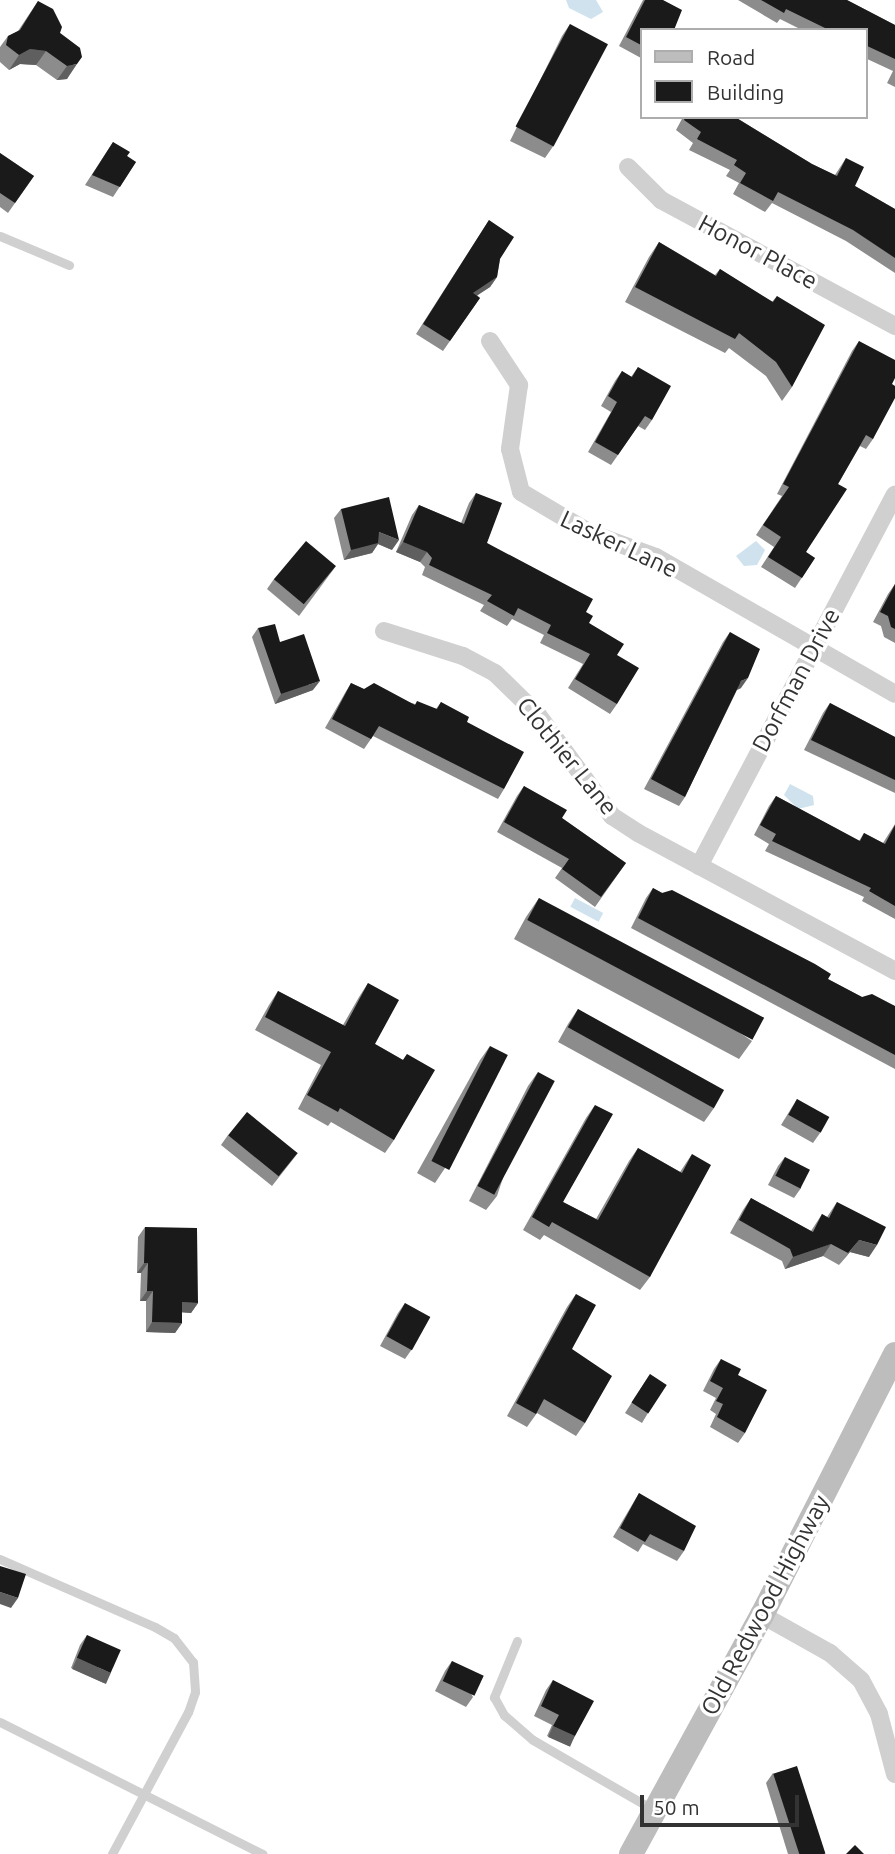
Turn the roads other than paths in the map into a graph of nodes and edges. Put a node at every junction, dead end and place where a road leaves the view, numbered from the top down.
1 (628, 167) dead end
2 (0, 236) edge
3 (69, 265) dead end
4 (895, 326) edge
5 (490, 341) dead end
6 (895, 495) edge
7 (384, 631) dead end
8 (813, 649) junction
9 (895, 694) edge
10 (699, 866) junction
11 (895, 971) edge
12 (895, 1354) edge
13 (0, 1559) edge
14 (762, 1615) junction
15 (517, 1641) dead end
16 (0, 1722) edge
17 (895, 1774) edge
18 (145, 1795) junction
19 (655, 1811) junction
20 (112, 1854) edge
21 (263, 1854) edge
22 (631, 1854) edge

1 - 4 street, Honor Place
2 - 3 lane
5 - 8 street, Lasker Lane
6 - 8 street, Dorfman Drive
7 - 10 street, Clothier Lane
8 - 9 street, Lasker Lane
8 - 10 street, Dorfman Drive
10 - 11 street, Clothier Lane
12 - 14 main road, Old Redwood Highway
13 - 18 lane
14 - 17 street
14 - 19 main road, Old Redwood Highway
15 - 19 lane
16 - 18 lane
18 - 20 lane
18 - 21 lane
19 - 22 main road, Old Redwood Highway

